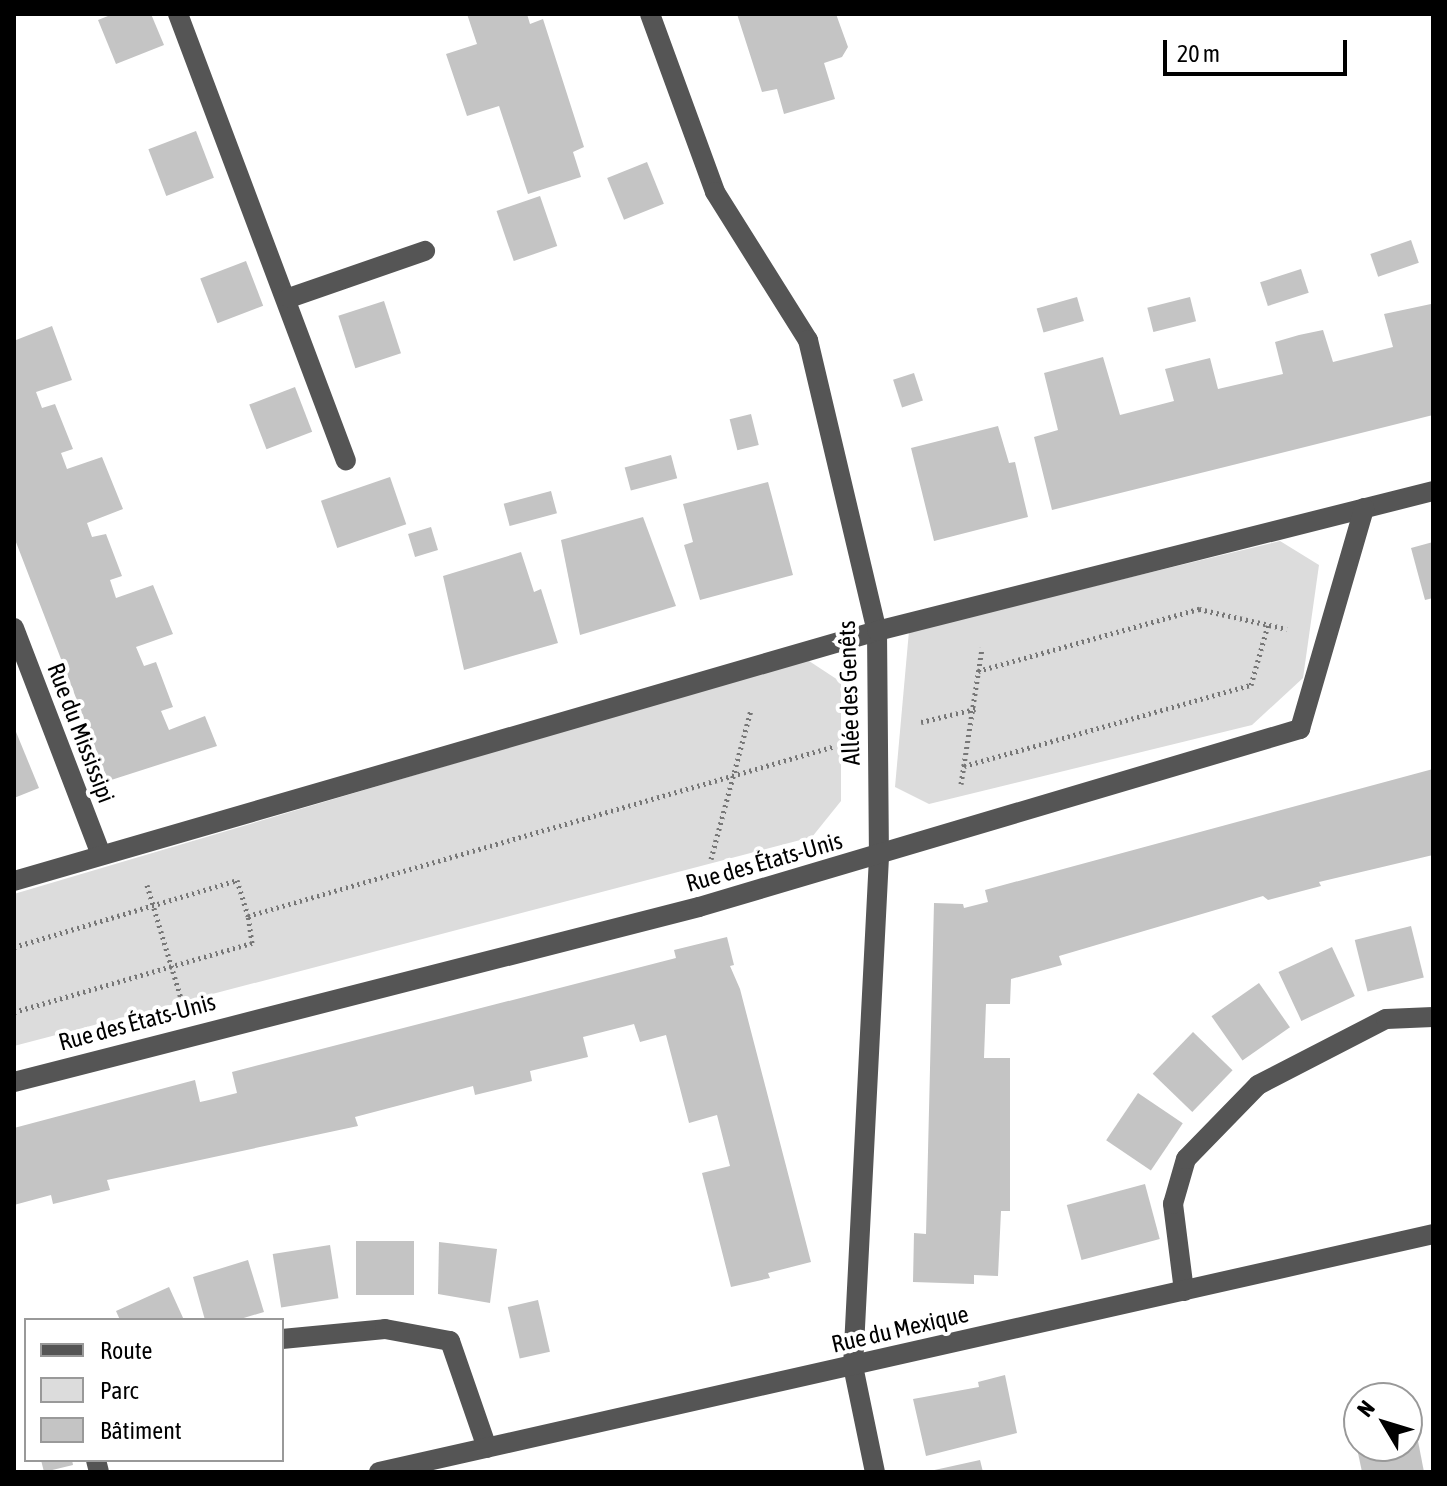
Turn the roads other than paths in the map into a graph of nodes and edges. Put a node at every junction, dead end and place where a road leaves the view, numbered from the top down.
1 (178, 14) edge
2 (650, 14) edge
3 (425, 251) dead end
4 (289, 298) junction
5 (346, 460) dead end
6 (1433, 491) edge
7 (1364, 508) junction
8 (14, 628) edge
9 (877, 631) junction
10 (101, 855) junction
11 (879, 857) junction
12 (14, 881) edge
13 (1433, 1017) edge
14 (14, 1082) edge
15 (1433, 1234) edge
16 (1184, 1291) junction
17 (284, 1339) edge
18 (853, 1366) junction
19 (487, 1448) junction
20 (379, 1472) edge
21 (875, 1472) edge

1 - 4 street
2 - 9 street, Allée des Genêts
3 - 4 street
4 - 5 street
6 - 7 street
7 - 9 street
7 - 11 street, Rue des États-Unis
8 - 10 street, Rue du Mississipi
9 - 10 street
9 - 11 street, Allée des Genêts
10 - 12 street
11 - 14 street, Rue des États-Unis
11 - 18 street, Allée des Genêts
13 - 16 street
15 - 16 street, Rue du Mexique
16 - 18 street, Rue du Mexique
17 - 19 street
18 - 19 street, Rue du Mexique
18 - 21 street, Allée des Genêts
19 - 20 street, Rue du Mexique

